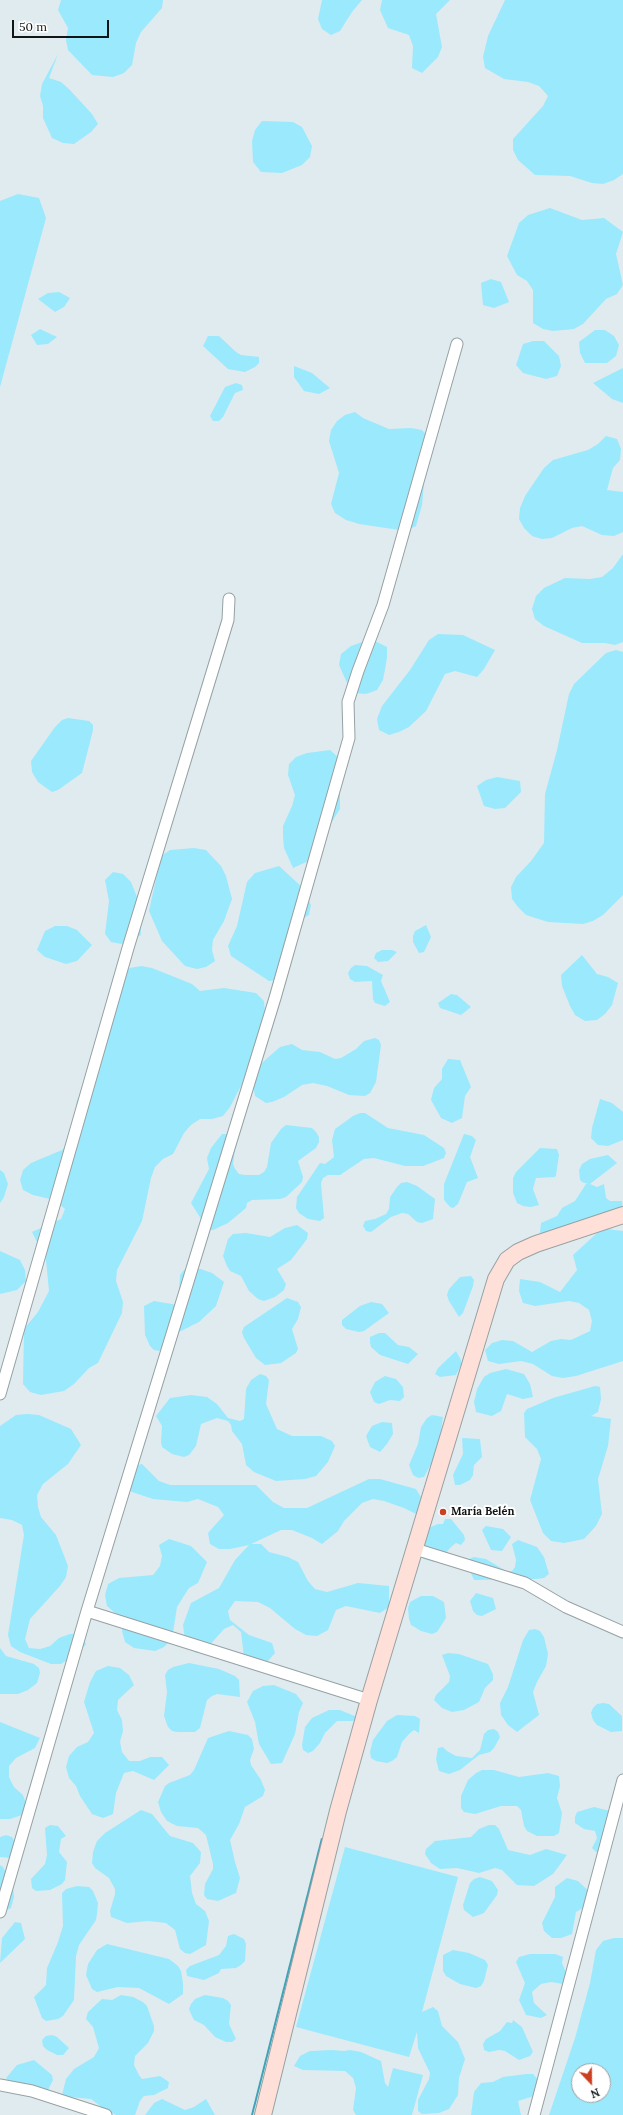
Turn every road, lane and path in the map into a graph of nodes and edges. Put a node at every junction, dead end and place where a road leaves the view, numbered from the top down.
1 (457, 344) dead end
2 (229, 599) dead end
3 (623, 1215) edge
4 (0, 1394) edge
5 (415, 1549) junction
6 (87, 1611) junction
7 (623, 1632) edge
8 (369, 1700) junction
9 (623, 1780) edge
10 (0, 1912) edge
11 (0, 2085) edge
12 (106, 2115) edge
13 (263, 2115) edge
14 (534, 2115) edge

1 - 6 street
2 - 4 street
3 - 5 street
5 - 7 street
5 - 8 street
6 - 8 street
6 - 10 street
8 - 13 street
9 - 14 street
11 - 12 street

